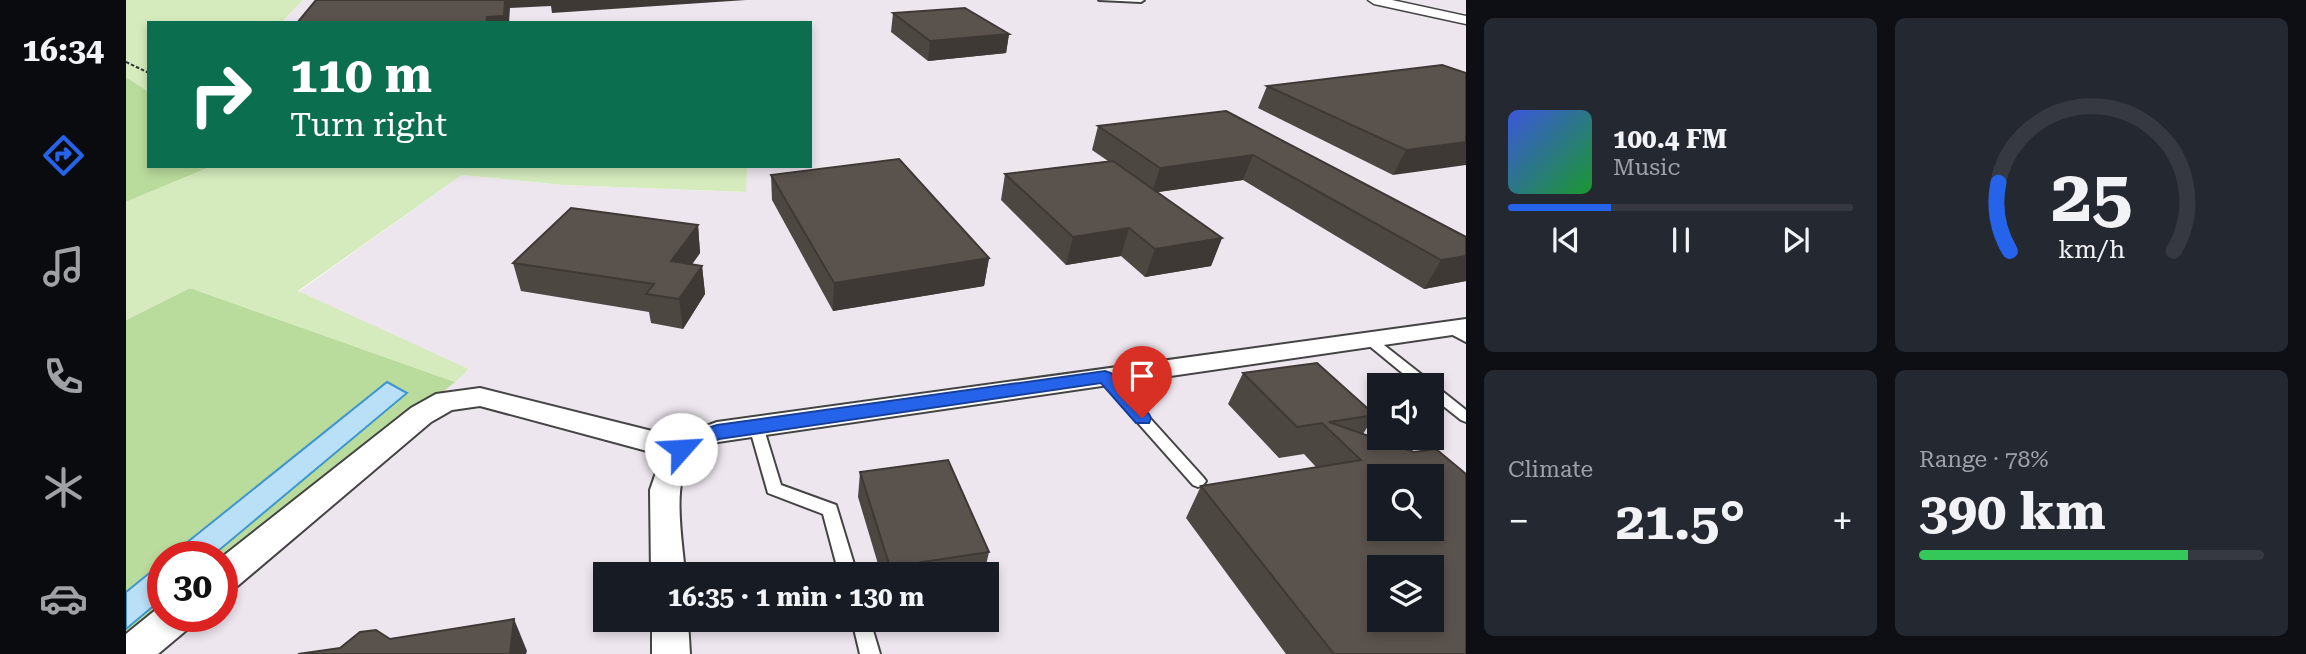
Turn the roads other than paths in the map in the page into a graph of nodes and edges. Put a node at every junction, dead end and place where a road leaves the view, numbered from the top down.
1 (1102, 0) edge
2 (1141, 0) edge
3 (1374, 0) edge
4 (1385, 1) edge
5 (1466, 20) edge
6 (1461, 331) edge
7 (1371, 341) junction
8 (1411, 373) edge
9 (1105, 377) junction
10 (1444, 400) edge
11 (1466, 417) edge
12 (756, 426) junction
13 (681, 449) junction
14 (1198, 481) dead end
15 (667, 562) edge
16 (845, 562) edge
17 (238, 565) edge
18 (157, 632) edge
19 (670, 632) edge
20 (864, 632) edge
21 (130, 654) edge
22 (671, 654) edge
23 (870, 654) edge

1 - 2 lane
3 - 4 street
4 - 5 street
6 - 7 street
7 - 8 lane
7 - 9 street
9 - 12 street
9 - 14 lane
10 - 11 lane
12 - 13 street
12 - 16 lane
13 - 15 street
13 - 17 street
18 - 21 street
19 - 22 street
20 - 23 lane

